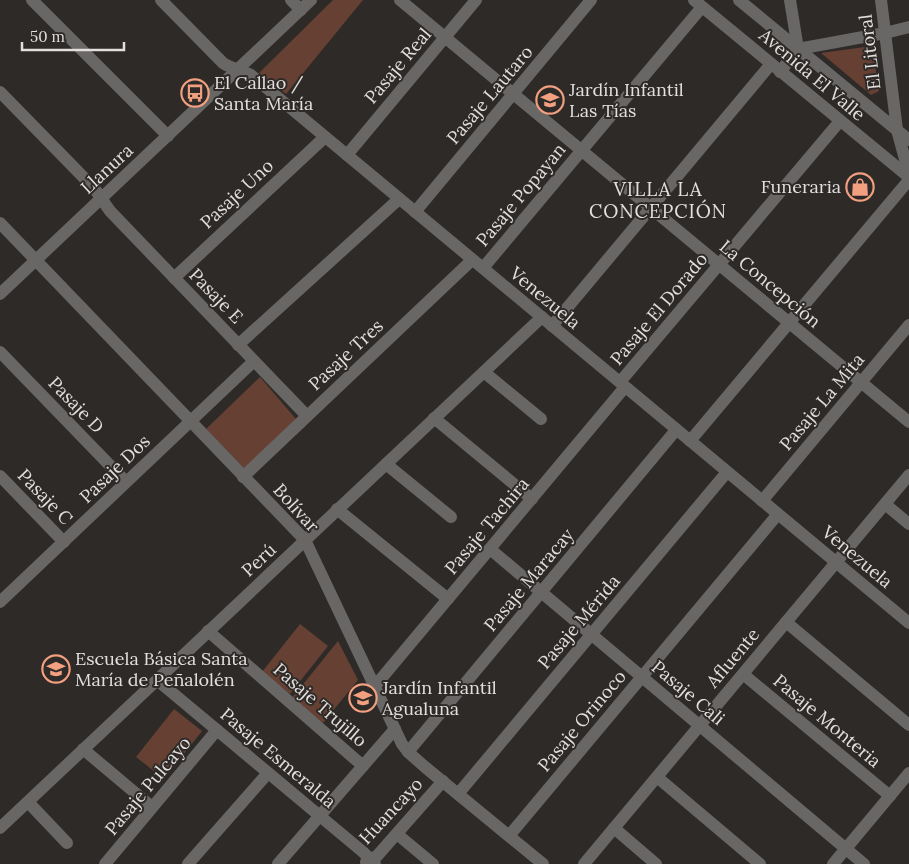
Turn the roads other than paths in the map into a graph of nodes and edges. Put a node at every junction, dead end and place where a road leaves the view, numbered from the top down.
1 (32, 0) edge
2 (161, 0) edge
3 (291, 0) edge
4 (311, 0) edge
5 (400, 0) edge
6 (476, 0) edge
7 (591, 0) edge
8 (739, 0) edge
9 (790, 0) edge
10 (881, 0) edge
11 (698, 3) edge
12 (301, 10) junction
13 (909, 27) edge
14 (885, 33) junction
15 (445, 37) junction
16 (798, 49) junction
17 (776, 68) junction
18 (238, 69) junction
19 (0, 92) edge
20 (513, 94) junction
21 (840, 120) junction
22 (897, 130) junction
23 (168, 136) junction
24 (325, 137) junction
25 (909, 140) edge
26 (582, 150) junction
27 (347, 155) junction
28 (909, 174) edge
29 (909, 179) edge
30 (101, 198) junction
31 (400, 199) junction
32 (651, 208) junction
33 (415, 212) junction
34 (0, 223) edge
35 (36, 260) junction
36 (472, 260) junction
37 (719, 264) junction
38 (483, 268) junction
39 (174, 278) junction
40 (0, 294) edge
41 (542, 317) junction
42 (789, 323) junction
43 (909, 325) edge
44 (552, 326) junction
45 (238, 345) junction
46 (0, 352) edge
47 (254, 361) junction
48 (484, 372) junction
49 (861, 382) junction
50 (623, 385) junction
51 (307, 416) junction
52 (434, 418) junction
53 (541, 419) dead end
54 (190, 421) junction
55 (909, 422) edge
56 (676, 430) junction
57 (690, 441) junction
58 (386, 464) junction
59 (728, 472) junction
60 (909, 475) edge
61 (0, 476) edge
62 (244, 477) junction
63 (126, 482) junction
64 (532, 499) junction
65 (762, 501) junction
66 (885, 504) junction
67 (337, 510) junction
68 (778, 514) junction
69 (451, 517) dead end
70 (909, 524) edge
71 (304, 540) junction
72 (64, 542) junction
73 (490, 550) junction
74 (836, 562) junction
75 (541, 592) junction
76 (448, 599) junction
77 (0, 602) edge
78 (786, 622) junction
79 (909, 624) edge
80 (208, 631) junction
81 (592, 635) junction
82 (743, 674) junction
83 (642, 677) junction
84 (157, 680) junction
85 (375, 686) junction
86 (909, 725) edge
87 (700, 726) junction
88 (395, 729) junction
89 (217, 730) junction
90 (83, 749) junction
91 (408, 752) junction
92 (363, 766) junction
93 (268, 773) junction
94 (909, 773) edge
95 (657, 777) junction
96 (443, 781) junction
97 (458, 794) junction
98 (890, 796) junction
99 (28, 802) junction
100 (152, 807) junction
101 (320, 816) junction
102 (0, 828) edge
103 (614, 828) junction
104 (396, 834) junction
105 (509, 836) junction
106 (67, 843) dead end
107 (846, 848) junction
108 (370, 862) edge
109 (105, 864) edge
110 (188, 864) edge
111 (278, 864) edge
112 (433, 864) edge
113 (543, 864) edge
114 (584, 864) edge
115 (656, 864) edge
116 (760, 864) edge
117 (833, 864) edge
118 (864, 864) edge

1 - 23 street
2 - 18 street, Venezuela
3 - 12 street
4 - 12 street, Llanura
5 - 15 street, La Concepción
6 - 15 street, Pasaje Real
7 - 20 street, Pasaje Lautaro
8 - 16 street, Avenida El Valle
9 - 16 street
10 - 14 street, El Litoral
11 - 17 street, Avenida El Valle
11 - 26 street, Pasaje Popayan
12 - 18 street, Llanura
13 - 14 street
14 - 16 street
14 - 22 street, El Litoral
15 - 20 street, La Concepción
15 - 27 street, Pasaje Real
16 - 17 street
16 - 22 street, Avenida El Valle
17 - 21 street, Avenida El Valle
17 - 32 street
18 - 23 street, Llanura
18 - 24 street, Venezuela
19 - 30 street, Pasaje E
20 - 26 street, La Concepción
20 - 33 street, Pasaje Lautaro
21 - 29 street, Avenida El Valle
21 - 37 street, Pasaje El Dorado
22 - 25 street, Avenida El Valle
22 - 28 street, El Litoral
23 - 30 street, Llanura
24 - 27 street, Venezuela
24 - 39 street, Pasaje Uno
26 - 32 street, La Concepción
26 - 38 street, Pasaje Popayan
27 - 31 street, Venezuela
29 - 42 street
30 - 35 street, Llanura
30 - 39 street, Pasaje E
31 - 33 street, Venezuela
31 - 45 street
32 - 37 street, La Concepción
32 - 44 street
33 - 36 street, Venezuela
34 - 35 street, Bolívar
35 - 40 street, Llanura
35 - 54 street, Bolívar
36 - 38 street, Venezuela
36 - 51 street, Pasaje Tres
37 - 42 street, La Concepción
37 - 50 street, Pasaje El Dorado
38 - 41 street, Venezuela
39 - 45 street, Pasaje E
41 - 44 street, Venezuela
41 - 48 street, Perú
42 - 49 street, La Concepción
42 - 57 street
43 - 49 street, Pasaje La Mita
44 - 50 street, Venezuela
45 - 47 street, Pasaje E
46 - 63 street, Pasaje D
47 - 51 street, Pasaje E
47 - 54 street, Pasaje Dos
48 - 52 street, Perú
48 - 53 street
49 - 55 street, La Concepción
49 - 65 street, Pasaje La Mita
50 - 56 street, Venezuela
50 - 64 street, Pasaje Tachira
51 - 62 street, Pasaje Tres
52 - 58 street, Perú
52 - 64 street
54 - 62 street, Bolívar
54 - 63 street, Pasaje Dos
56 - 57 street, Venezuela
56 - 75 street, Pasaje Maracay
57 - 59 street, Venezuela
58 - 67 street, Perú
58 - 69 street
59 - 65 street, Venezuela
59 - 81 street, Pasaje Mérida
60 - 66 street, Afluente
61 - 72 street, Pasaje C
62 - 71 street, Bolívar
63 - 72 street, Pasaje Dos
64 - 73 street, Pasaje Tachira
65 - 68 street, Venezuela
66 - 70 street
66 - 74 street, Afluente
67 - 71 street, Perú
67 - 76 street
68 - 74 street, Venezuela
68 - 83 street, Pasaje Orinoco
71 - 80 street, Perú
71 - 85 street, Bolívar
72 - 77 street, Pasaje Dos
73 - 75 street, Pasaje Cali
73 - 76 street, Pasaje Tachira
74 - 78 street, Afluente
74 - 79 street, Venezuela
75 - 81 street, Pasaje Cali
75 - 91 street, Pasaje Maracay
76 - 85 street, Pasaje Tachira
78 - 82 street, Afluente
78 - 86 street
80 - 84 street, Perú
80 - 92 street, Pasaje Trujillo
81 - 83 street, Pasaje Cali
81 - 97 street, Pasaje Mérida
82 - 87 street, Afluente
82 - 98 street, Pasaje Monteria
83 - 87 street, Pasaje Cali
83 - 105 street, Pasaje Orinoco
84 - 89 street, Pasaje Esmeralda
84 - 90 street, Perú
85 - 88 street, Bolívar
87 - 95 street, Afluente
87 - 107 street, Pasaje Cali
88 - 91 street, Bolívar
88 - 92 street
89 - 93 street, Pasaje Esmeralda
89 - 100 street, Pasaje Pulcayo
90 - 99 street, Perú
90 - 100 street
91 - 96 street, Bolívar
92 - 101 street
93 - 101 street, Pasaje Esmeralda
93 - 110 street
94 - 98 street
95 - 103 street, Afluente
95 - 116 street
96 - 97 street, Bolívar
96 - 104 street, Huancayo
97 - 105 street, Bolívar
98 - 107 street
99 - 102 street, Perú
99 - 106 street
100 - 109 street, Pasaje Pulcayo
101 - 108 street, Pasaje Esmeralda
101 - 111 street
103 - 114 street, Afluente
103 - 115 street
104 - 108 street, Huancayo
104 - 112 street
105 - 113 street, Bolívar
107 - 117 street
107 - 118 street, Pasaje Cali

